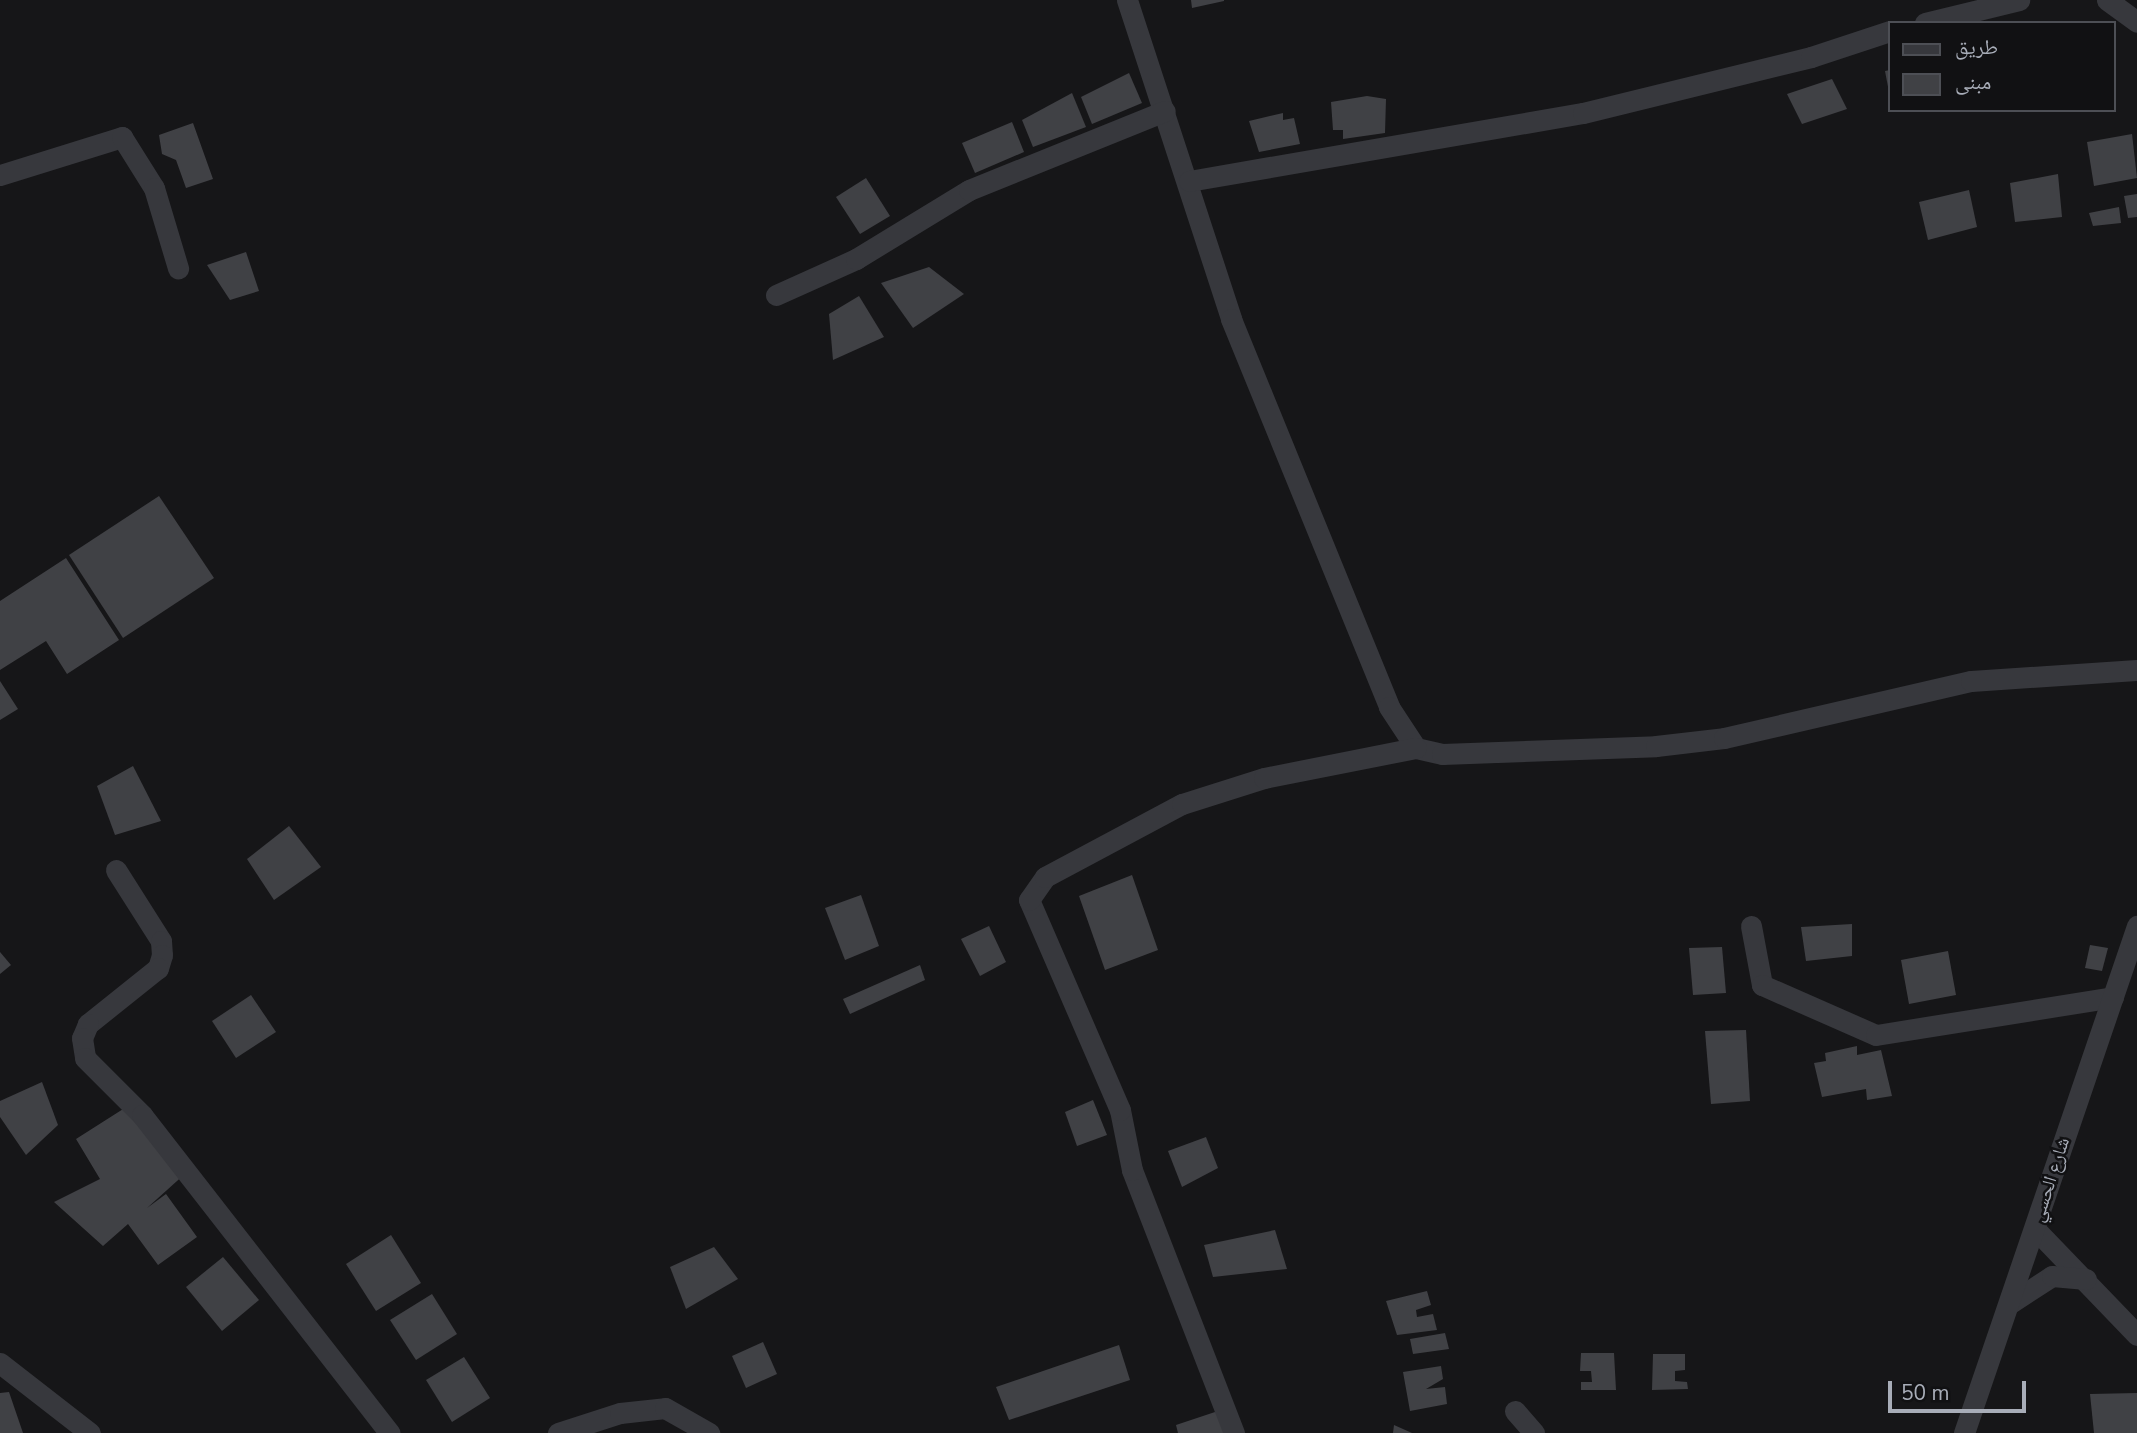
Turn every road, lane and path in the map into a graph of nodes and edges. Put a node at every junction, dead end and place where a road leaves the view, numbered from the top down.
1 (1127, 0) edge
2 (2019, 0) edge
3 (2107, 0) edge
4 (1933, 21) edge
5 (2137, 22) edge
6 (1888, 32) edge
7 (1165, 111) junction
8 (0, 175) edge
9 (1189, 181) junction
10 (178, 268) dead end
11 (776, 295) dead end
12 (2137, 670) edge
13 (1416, 748) junction
14 (116, 870) dead end
15 (1751, 926) dead end
16 (2137, 926) edge
17 (2113, 997) junction
18 (2035, 1228) junction
19 (2086, 1279) junction
20 (2009, 1304) junction
21 (2137, 1335) edge
22 (0, 1363) edge
23 (1515, 1411) dead end
24 (89, 1433) edge
25 (390, 1433) edge
26 (558, 1433) edge
27 (709, 1433) edge
28 (1234, 1433) edge
29 (1534, 1433) edge
30 (1964, 1433) edge

1 - 7 street
2 - 4 street
3 - 5 street
6 - 9 street
7 - 9 street
7 - 11 street
8 - 10 street
9 - 13 street
12 - 13 street
13 - 28 street
14 - 25 street
15 - 17 street
16 - 17 street, شارع الحسي
17 - 18 street, شارع الحسي
18 - 19 street
18 - 20 street, شارع الحسي
19 - 20 street
19 - 21 street
20 - 30 street, شارع الحسي
22 - 24 street
23 - 29 street
26 - 27 street

